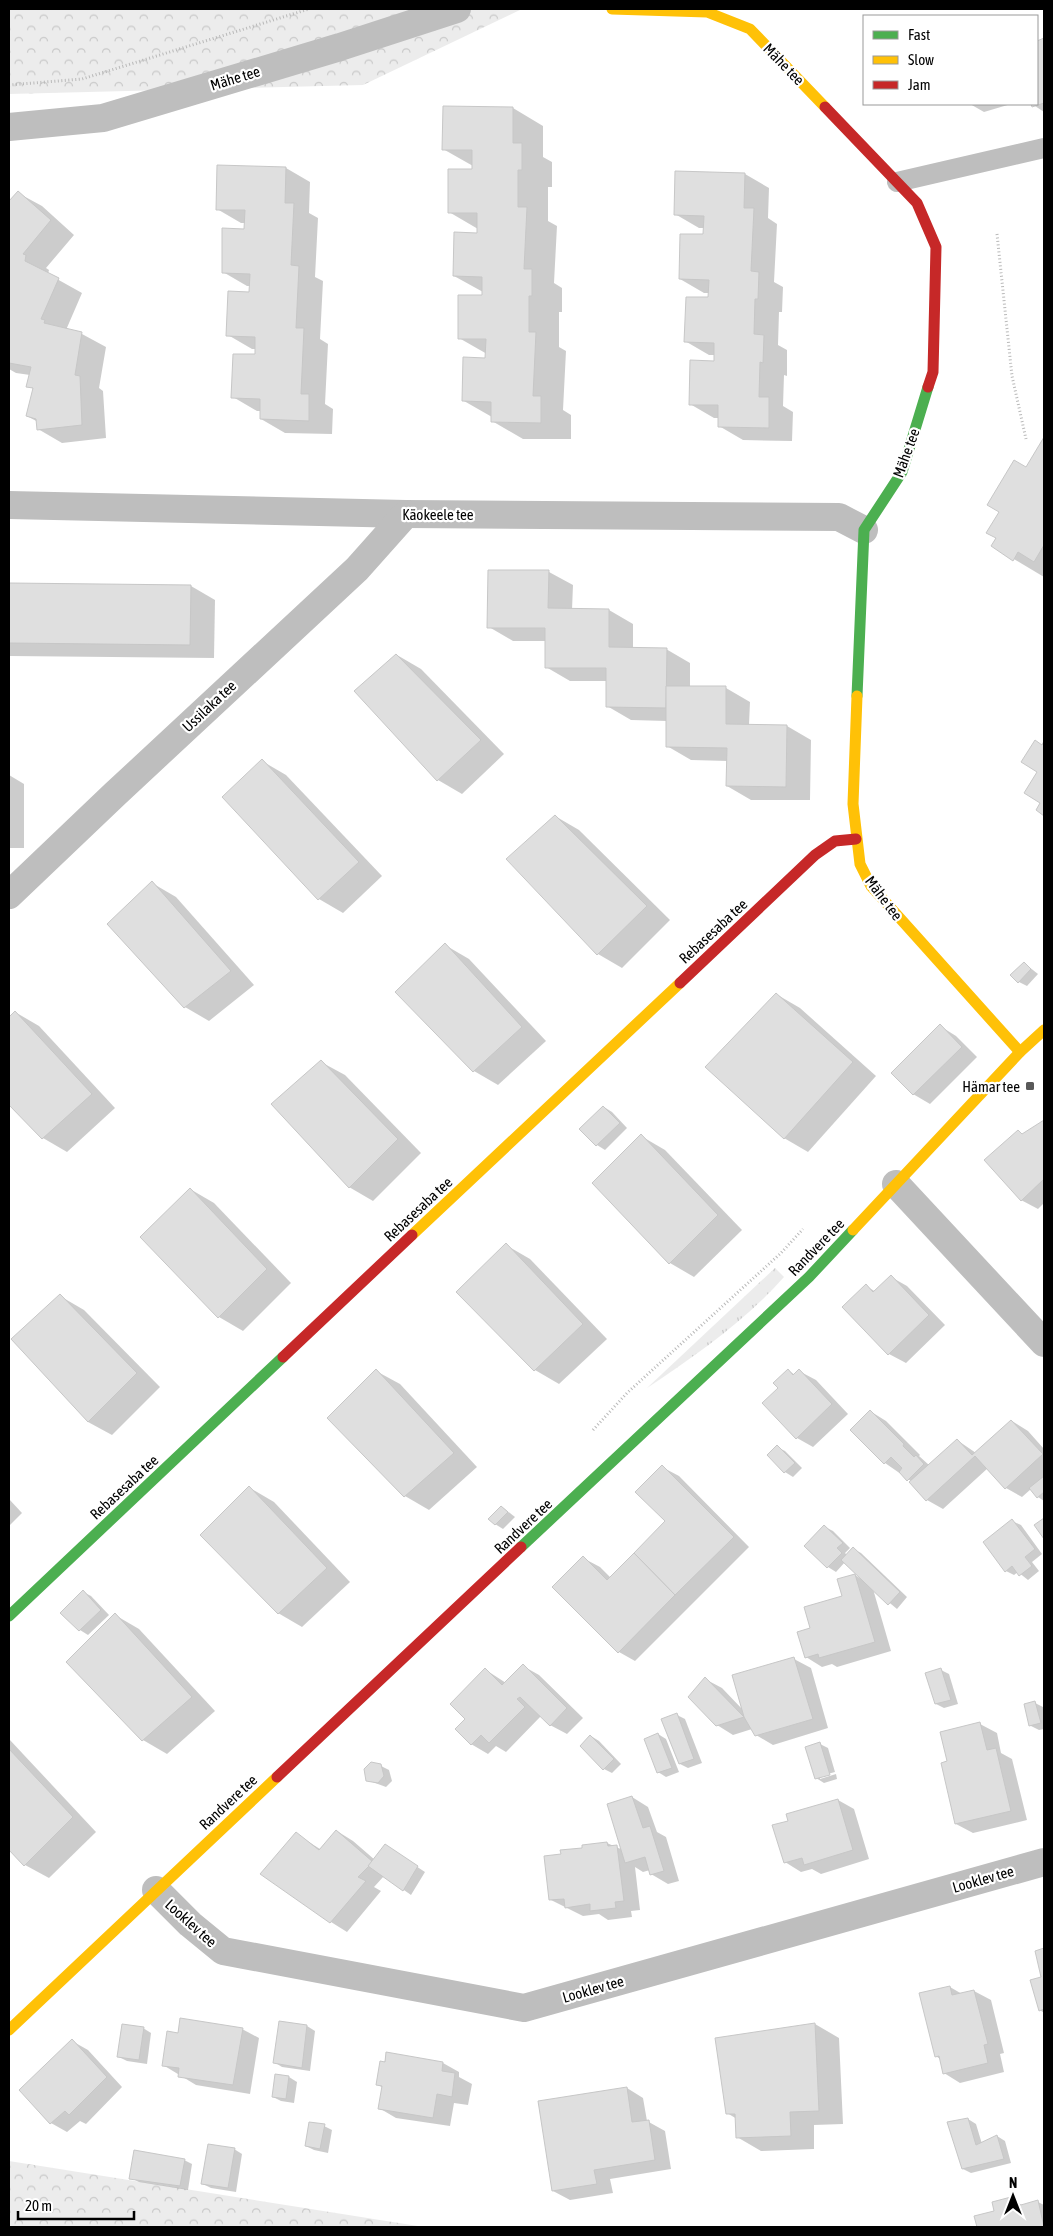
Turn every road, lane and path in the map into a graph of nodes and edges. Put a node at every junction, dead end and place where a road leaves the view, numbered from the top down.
1 (309, 9) edge
2 (457, 9) edge
3 (612, 9) edge
4 (9, 86) edge
5 (9, 127) edge
6 (1044, 148) edge
7 (896, 182) junction
8 (997, 234) dead end
9 (1026, 439) dead end
10 (9, 505) edge
11 (406, 514) junction
12 (864, 530) junction
13 (856, 839) junction
14 (9, 895) edge
15 (1044, 1030) edge
16 (1020, 1052) junction
17 (896, 1184) junction
18 (1044, 1343) edge
19 (9, 1616) edge
20 (1044, 1862) edge
21 (156, 1890) junction
22 (9, 2030) edge

1 - 4 path
2 - 5 street, Mähe tee
3 - 7 street, Mähe tee
6 - 7 lane
7 - 12 street, Mähe tee
8 - 9 path
10 - 11 street, Käokeele tee
11 - 12 street, Käokeele tee
11 - 14 street, Ussilaka tee
12 - 13 street, Mähe tee
13 - 16 street, Mähe tee
13 - 19 street, Rebasesaba tee
15 - 16 street, Randvere tee
16 - 17 street, Randvere tee
17 - 18 street
17 - 21 street, Randvere tee
20 - 21 street, Looklev tee
21 - 22 street, Randvere tee

